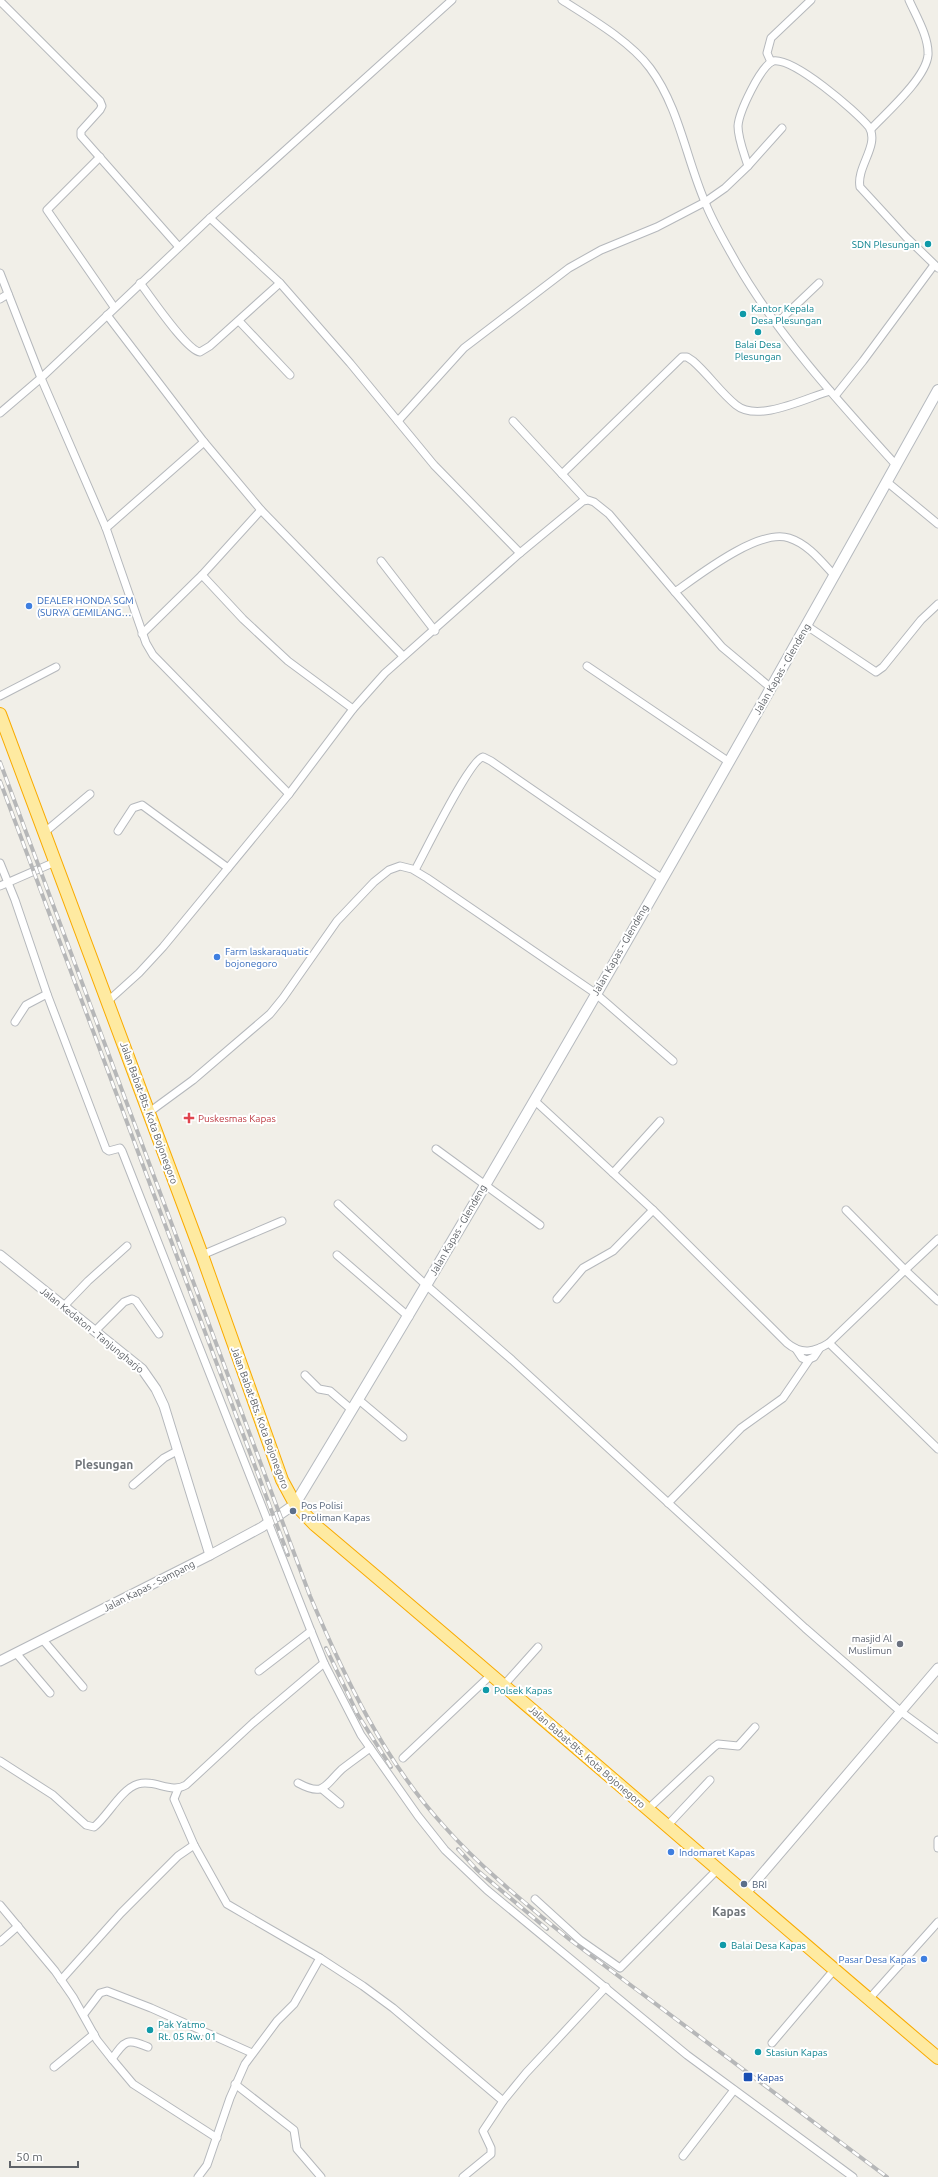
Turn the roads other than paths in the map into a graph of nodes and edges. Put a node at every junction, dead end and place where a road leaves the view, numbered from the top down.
1 (452, 0) edge
2 (562, 0) edge
3 (811, 0) edge
4 (909, 0) edge
5 (0, 1) edge
6 (771, 62) junction
7 (782, 128) dead end
8 (871, 129) junction
9 (100, 157) junction
10 (748, 166) junction
11 (705, 202) junction
12 (210, 218) junction
13 (179, 247) junction
14 (936, 267) edge
15 (0, 273) edge
16 (140, 283) junction
17 (280, 283) junction
18 (819, 283) dead end
19 (8, 294) junction
20 (0, 299) edge
21 (114, 308) junction
22 (107, 315) junction
23 (238, 321) junction
24 (777, 323) junction
25 (290, 375) dead end
26 (41, 378) junction
27 (938, 390) edge
28 (832, 394) junction
29 (0, 413) edge
30 (398, 421) junction
31 (513, 421) dead end
32 (204, 442) junction
33 (896, 465) junction
34 (562, 474) junction
35 (887, 482) junction
36 (586, 500) junction
37 (261, 510) junction
38 (938, 524) edge
39 (106, 528) junction
40 (520, 553) junction
41 (381, 561) dead end
42 (202, 575) junction
43 (834, 575) junction
44 (675, 592) junction
45 (938, 604) edge
46 (807, 626) junction
47 (435, 631) junction
48 (142, 634) junction
49 (403, 656) junction
50 (56, 666) dead end
51 (587, 666) dead end
52 (771, 688) junction
53 (0, 696) edge
54 (353, 709) junction
55 (0, 714) edge
56 (729, 762) junction
57 (90, 794) dead end
58 (289, 794) junction
59 (118, 831) dead end
60 (45, 832) junction
61 (55, 862) junction
62 (0, 863) edge
63 (228, 868) junction
64 (415, 870) junction
65 (661, 878) junction
66 (7, 881) junction
67 (0, 886) edge
68 (595, 993) junction
69 (46, 994) junction
70 (108, 1001) junction
71 (15, 1022) dead end
72 (673, 1060) dead end
73 (534, 1100) junction
74 (148, 1113) junction
75 (660, 1121) dead end
76 (436, 1149) dead end
77 (613, 1173) junction
78 (485, 1185) junction
79 (338, 1204) dead end
80 (653, 1210) junction
81 (846, 1210) dead end
82 (282, 1221) dead end
83 (540, 1224) dead end
84 (938, 1239) edge
85 (127, 1246) dead end
86 (0, 1255) edge
87 (202, 1255) junction
88 (337, 1255) dead end
89 (905, 1270) junction
90 (426, 1286) junction
91 (557, 1298) dead end
92 (938, 1301) edge
93 (64, 1306) junction
94 (409, 1317) junction
95 (95, 1331) junction
96 (159, 1334) dead end
97 (829, 1343) junction
98 (821, 1347) junction
99 (796, 1349) junction
100 (809, 1360) junction
101 (305, 1376) dead end
102 (359, 1400) junction
103 (352, 1410) junction
104 (403, 1437) dead end
105 (938, 1449) edge
106 (177, 1451) junction
107 (133, 1485) dead end
108 (668, 1503) junction
109 (295, 1504) junction
110 (268, 1523) junction
111 (210, 1555) junction
112 (311, 1631) junction
113 (43, 1640) junction
114 (538, 1647) dead end
115 (16, 1653) junction
116 (0, 1661) edge
117 (324, 1663) junction
118 (938, 1668) edge
119 (259, 1671) dead end
120 (492, 1674) junction
121 (504, 1685) junction
122 (83, 1687) dead end
123 (50, 1693) dead end
124 (900, 1711) junction
125 (755, 1727) dead end
126 (938, 1739) edge
127 (370, 1748) junction
128 (403, 1758) dead end
129 (0, 1761) edge
130 (710, 1780) dead end
131 (298, 1783) dead end
132 (178, 1789) junction
133 (322, 1789) junction
134 (340, 1804) dead end
135 (647, 1810) junction
136 (666, 1826) junction
137 (938, 1840) edge
138 (194, 1845) junction
139 (938, 1848) edge
140 (718, 1870) junction
141 (745, 1894) junction
142 (535, 1899) dead end
143 (0, 1905) edge
144 (938, 1922) edge
145 (18, 1926) junction
146 (0, 1942) edge
147 (320, 1958) junction
148 (834, 1970) junction
149 (61, 1980) junction
150 (606, 1987) junction
151 (869, 1999) junction
152 (84, 2014) junction
153 (94, 2034) junction
154 (772, 2043) dead end
155 (148, 2047) dead end
156 (252, 2053) junction
157 (938, 2058) edge
158 (112, 2059) junction
159 (54, 2067) dead end
160 (235, 2084) junction
161 (734, 2090) junction
162 (502, 2101) junction
163 (217, 2138) junction
164 (683, 2156) dead end
165 (198, 2177) edge
166 (321, 2177) edge
167 (462, 2177) edge
168 (853, 2177) edge

1 - 12 street
2 - 11 street
3 - 6 street
4 - 8 street
5 - 9 street
6 - 8 street
6 - 10 street
7 - 10 street
8 - 14 street
9 - 13 street
9 - 21 street
10 - 11 street
11 - 24 street
11 - 30 street
12 - 13 street
12 - 17 street
13 - 16 street
14 - 28 street
15 - 19 street
16 - 21 street
16 - 23 street
17 - 23 street
17 - 30 street
18 - 24 street
19 - 20 street
19 - 26 street
21 - 22 street
22 - 26 street
22 - 32 street
23 - 25 street
24 - 28 street
26 - 29 street
26 - 39 street
27 - 33 main road, Jalan Kapas - Glendeng
28 - 33 street
28 - 34 street
30 - 40 street
31 - 34 street
32 - 37 street
32 - 39 street
33 - 35 main road, Jalan Kapas - Glendeng
34 - 36 street
35 - 38 street
35 - 43 main road, Jalan Kapas - Glendeng
36 - 40 street
36 - 44 street
37 - 42 street
37 - 49 street
39 - 48 street
40 - 47 street
41 - 47 street
42 - 48 street
42 - 54 street
43 - 44 street
43 - 46 main road, Jalan Kapas - Glendeng
44 - 52 street
45 - 46 street
46 - 52 main road, Jalan Kapas - Glendeng
47 - 49 street
48 - 58 street
49 - 54 street
50 - 53 street
51 - 56 street
52 - 56 main road, Jalan Kapas - Glendeng
54 - 58 street
55 - 60 highway, Jalan Babat-Bts. Kota Bojonegoro
56 - 65 main road, Jalan Kapas - Glendeng
57 - 60 street
58 - 63 street
59 - 63 street
60 - 61 highway, Jalan Babat-Bts. Kota Bojonegoro
61 - 66 street
61 - 70 highway, Jalan Babat-Bts. Kota Bojonegoro
62 - 66 street
63 - 70 street
64 - 65 street
64 - 68 street
64 - 74 street
65 - 68 main road, Jalan Kapas - Glendeng
66 - 67 street
66 - 69 street
68 - 72 street
68 - 73 main road, Jalan Kapas - Glendeng
69 - 71 street
69 - 110 street
70 - 74 highway, Jalan Babat-Bts. Kota Bojonegoro
73 - 77 street
73 - 78 main road, Jalan Kapas - Glendeng
74 - 87 highway, Jalan Babat-Bts. Kota Bojonegoro
75 - 77 street
76 - 78 street
77 - 80 street
78 - 83 street
78 - 90 main road, Jalan Kapas - Glendeng
79 - 90 street
80 - 91 street
80 - 99 street
81 - 89 street
82 - 87 street
84 - 89 street
85 - 93 street
86 - 93 street, Jalan Kedaton - Tanjungharjo
87 - 109 highway, Jalan Babat-Bts. Kota Bojonegoro
88 - 94 street
89 - 92 street
89 - 97 street
90 - 94 main road, Jalan Kapas - Glendeng
90 - 108 street
93 - 95 street, Jalan Kedaton - Tanjungharjo
94 - 102 main road, Jalan Kapas - Glendeng
95 - 96 street
95 - 106 street, Jalan Kedaton - Tanjungharjo
97 - 98 street
97 - 105 street
98 - 99 street
98 - 100 street
99 - 100 street
100 - 108 street
101 - 103 street
102 - 103 main road, Jalan Kapas - Glendeng
102 - 104 street
103 - 109 main road, Jalan Kapas - Glendeng
106 - 107 street
106 - 111 street, Jalan Kedaton - Tanjungharjo
108 - 124 street
109 - 110 street, Jalan Kapas - Sampang
109 - 120 highway, Jalan Babat-Bts. Kota Bojonegoro
110 - 111 street, Jalan Kapas - Sampang
110 - 112 street
111 - 113 street, Jalan Kapas - Sampang
112 - 117 street
112 - 119 street
113 - 115 street, Jalan Kapas - Sampang
113 - 122 street
114 - 121 street
115 - 116 street, Jalan Kapas - Sampang
115 - 123 street
117 - 127 street
117 - 132 street
118 - 124 street
120 - 121 highway, Jalan Babat-Bts. Kota Bojonegoro
120 - 128 street
121 - 135 highway, Jalan Babat-Bts. Kota Bojonegoro
124 - 126 street
124 - 141 street
125 - 135 street
127 - 133 street
127 - 150 street
129 - 132 street
130 - 136 street
131 - 133 street
132 - 138 street
133 - 134 street
135 - 136 highway, Jalan Babat-Bts. Kota Bojonegoro
136 - 140 highway, Jalan Babat-Bts. Kota Bojonegoro
137 - 139 street
138 - 147 street
138 - 149 street
140 - 141 highway, Jalan Babat-Bts. Kota Bojonegoro
140 - 142 street
141 - 148 highway, Jalan Babat-Bts. Kota Bojonegoro
143 - 145 street
144 - 151 street
145 - 146 street
145 - 149 street
147 - 156 street
147 - 162 street
148 - 151 highway, Jalan Babat-Bts. Kota Bojonegoro
148 - 154 street
149 - 152 street
150 - 161 street
150 - 162 street
151 - 157 highway, Jalan Babat-Bts. Kota Bojonegoro
152 - 153 street
152 - 156 street
153 - 158 street
153 - 159 street
155 - 158 street
156 - 160 street
158 - 163 street
160 - 163 street
160 - 166 street
161 - 164 street
161 - 168 street
162 - 167 street
163 - 165 street

